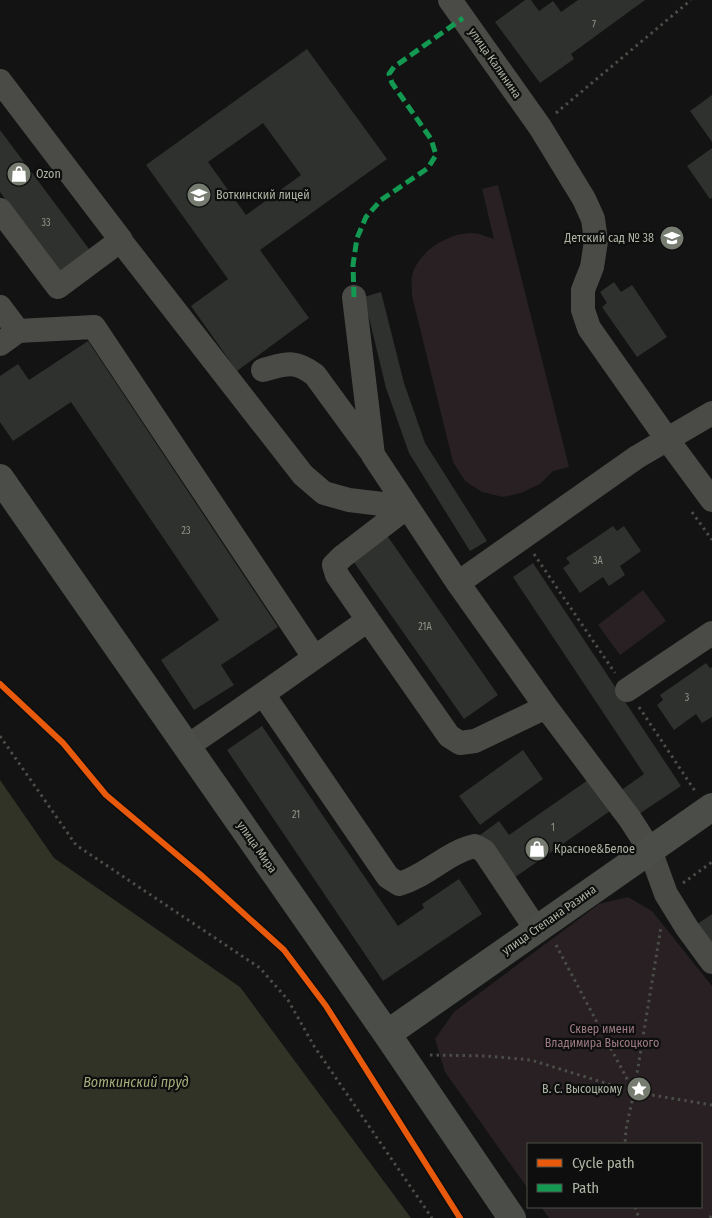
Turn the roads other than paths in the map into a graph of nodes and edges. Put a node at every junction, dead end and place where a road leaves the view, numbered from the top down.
1 (452, 0) edge
2 (0, 81) edge
3 (0, 210) edge
4 (120, 240) junction
5 (354, 297) dead end
6 (0, 307) edge
7 (9, 337) edge
8 (263, 370) dead end
9 (712, 413) edge
10 (666, 439) junction
11 (373, 454) junction
12 (0, 478) edge
13 (712, 500) edge
14 (407, 507) junction
15 (458, 583) junction
16 (368, 620) junction
17 (712, 633) edge
18 (314, 657) junction
19 (627, 690) road end
20 (263, 694) junction
21 (546, 707) junction
22 (188, 746) junction
23 (704, 799) edge
24 (650, 850) junction
25 (546, 937) junction
26 (712, 962) edge
27 (387, 1034) junction
28 (512, 1218) edge

1 - 10 lane, улица Калинина
2 - 4 lane
3 - 4 lane
4 - 14 lane
5 - 11 lane
6 - 7 lane
7 - 18 lane
8 - 11 lane
9 - 10 lane
10 - 13 lane, улица Калинина
10 - 15 lane
11 - 14 lane
12 - 22 main road, улица Мира
14 - 15 lane
14 - 16 lane
15 - 21 lane
16 - 18 lane
16 - 21 lane
17 - 19 lane
18 - 20 lane
20 - 22 lane
20 - 25 lane
21 - 24 lane
22 - 27 main road, улица Мира
23 - 24 main road, улица Степана Разина
24 - 25 main road, улица Степана Разина
24 - 26 lane
25 - 27 main road, улица Степана Разина
27 - 28 main road, улица Мира

